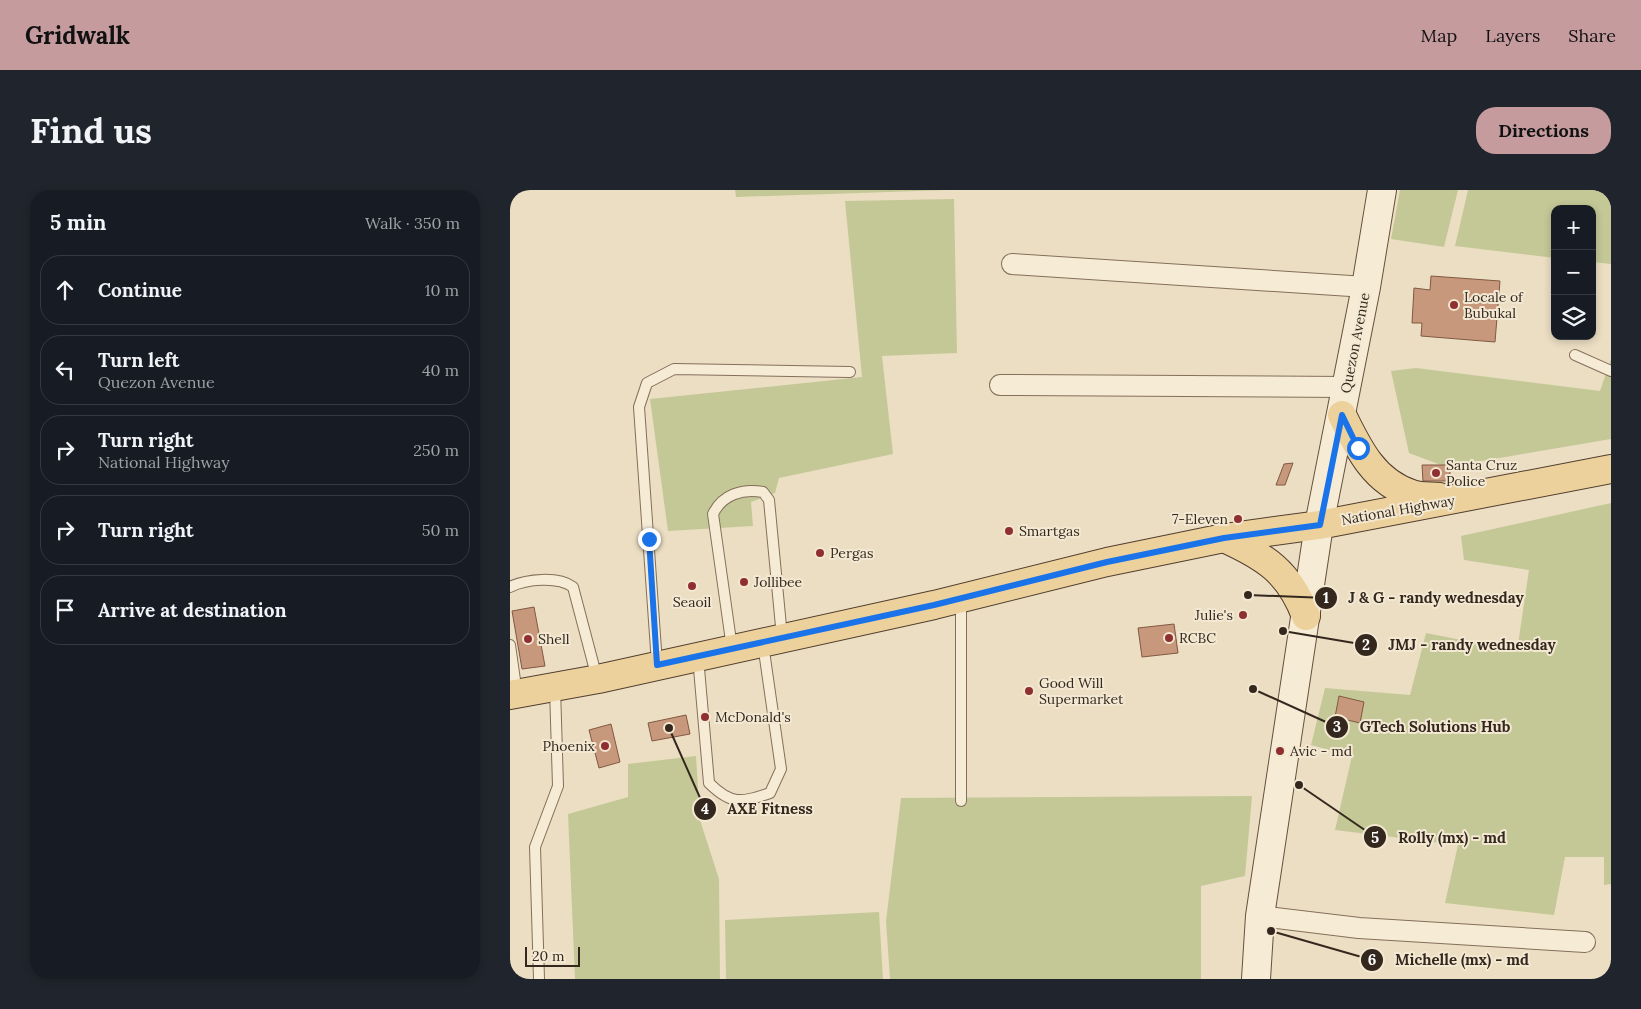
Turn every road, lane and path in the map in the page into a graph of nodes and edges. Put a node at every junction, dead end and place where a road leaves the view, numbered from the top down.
1 (1382, 190) edge
2 (1012, 264) dead end
3 (1366, 287) junction
4 (1575, 355) dead end
5 (1611, 371) edge
6 (850, 372) dead end
7 (1000, 386) dead end
8 (1347, 386) junction
9 (1342, 415) junction
10 (1611, 469) edge
11 (1460, 499) junction
12 (1320, 525) junction
13 (1224, 538) junction
14 (510, 587) edge
15 (961, 598) junction
16 (1306, 616) junction
17 (772, 640) junction
18 (510, 645) edge
19 (732, 649) junction
20 (697, 656) junction
21 (657, 665) junction
22 (598, 678) junction
23 (555, 687) junction
24 (514, 694) edge
25 (961, 802) dead end
26 (1260, 916) junction
27 (1585, 942) dead end
28 (539, 979) edge
29 (1256, 979) edge

1 - 3 main road, Quezon Avenue
2 - 3 street
3 - 8 main road, Quezon Avenue
4 - 5 lane
6 - 21 lane
7 - 8 street
8 - 9 main road, Quezon Avenue
9 - 11 main road
9 - 12 main road, Quezon Avenue
10 - 11 main road, National Highway
11 - 12 main road, National Highway
12 - 13 main road, National Highway
12 - 16 main road, Quezon Avenue
13 - 15 main road, National Highway
13 - 16 main road
14 - 22 lane
15 - 17 main road, National Highway
15 - 25 lane
16 - 26 main road, Quezon Avenue
17 - 19 main road, National Highway
17 - 19 lane
17 - 20 lane
18 - 24 lane
19 - 20 main road, National Highway
20 - 21 main road, National Highway
21 - 22 main road, National Highway
22 - 23 main road, National Highway
23 - 24 main road, National Highway
23 - 28 lane
26 - 27 street
26 - 29 main road, Quezon Avenue

